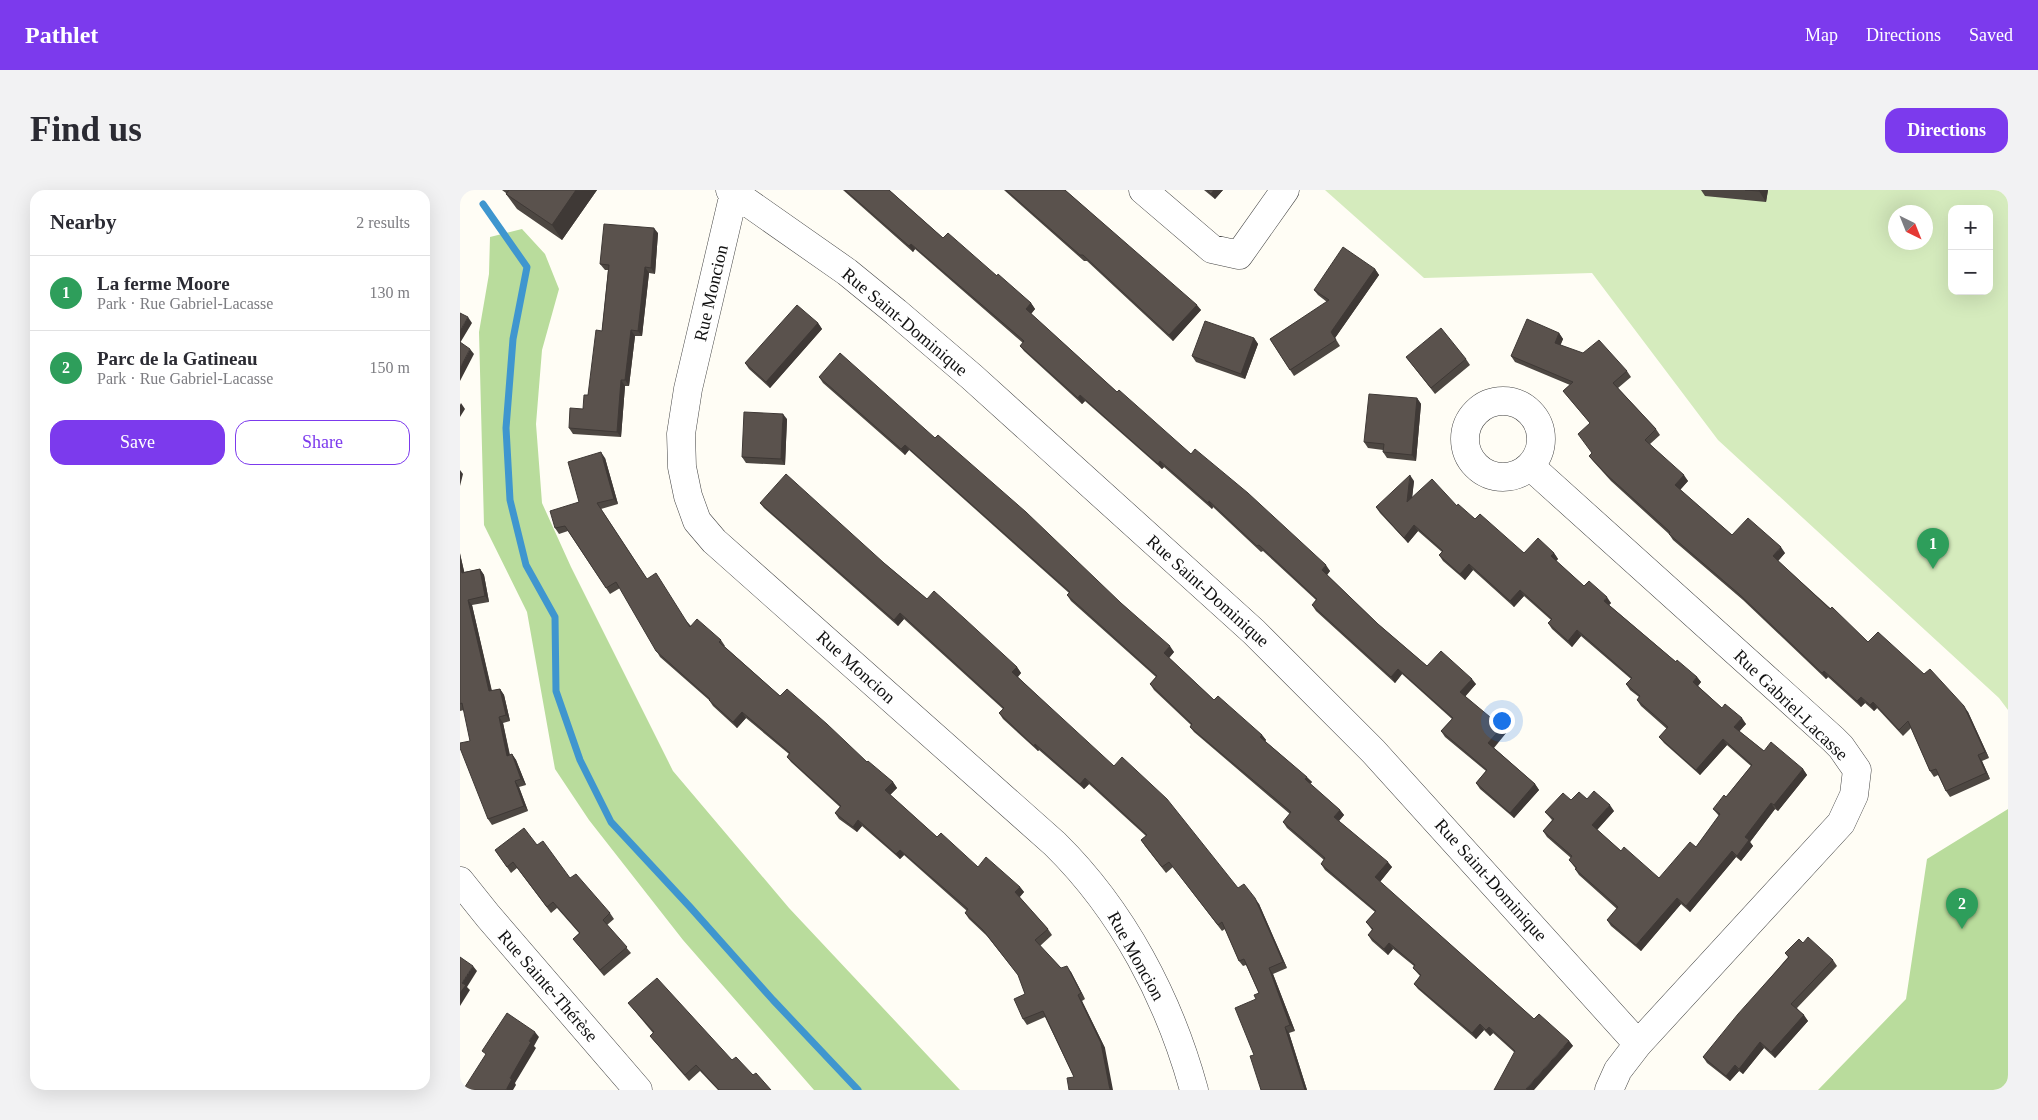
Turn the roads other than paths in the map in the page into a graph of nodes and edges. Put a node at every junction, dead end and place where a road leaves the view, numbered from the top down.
1 (1142, 190) edge
2 (1285, 190) edge
3 (732, 192) edge
4 (1530, 466) dead end
5 (460, 880) edge
6 (1638, 1044) junction
7 (638, 1090) edge
8 (1194, 1090) edge
9 (1609, 1090) edge

1 - 2 street
3 - 6 street, Rue Saint-Dominique
3 - 8 street, Rue Moncion
4 - 6 street, Rue Gabriel-Lacasse
5 - 7 street, Rue Sainte-Thérèse
6 - 9 street, Rue Gabriel-Lacasse

